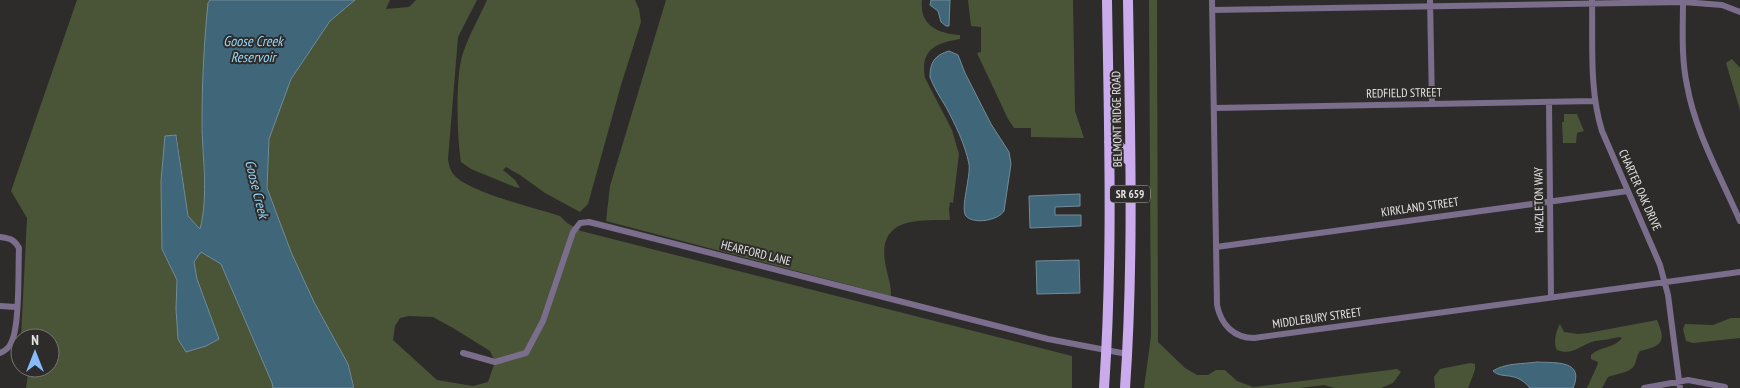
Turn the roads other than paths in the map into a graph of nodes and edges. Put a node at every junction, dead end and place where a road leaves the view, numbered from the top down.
1 (1107, 0) edge
2 (1128, 0) edge
3 (1212, 0) edge
4 (1683, 1) edge
5 (1592, 2) edge
6 (1430, 3) edge
7 (1337, 4) edge
8 (1212, 10) junction
9 (1740, 12) edge
10 (1594, 101) junction
11 (1549, 102) junction
12 (1432, 103) junction
13 (1214, 108) junction
14 (1109, 142) junction
15 (1130, 168) junction
16 (1628, 191) junction
17 (1551, 201) junction
18 (1740, 221) edge
19 (0, 237) edge
20 (1216, 247) junction
21 (1740, 272) edge
22 (1665, 282) junction
23 (1551, 297) junction
24 (0, 306) edge
25 (16, 307) junction
26 (1107, 351) junction
27 (463, 352) dead end
28 (0, 353) edge
29 (1128, 354) junction
30 (1680, 384) edge
31 (1725, 387) edge
32 (1104, 388) edge
33 (1125, 388) edge
34 (1644, 388) edge

1 - 14 main road, BELMONT RIDGE ROAD / SR 659
2 - 15 main road, BELMONT RIDGE ROAD / SR 659
3 - 8 street, MIDDLEBURY STREET
4 - 5 street
4 - 9 street
4 - 18 street
5 - 6 street
5 - 10 street, CHARTER OAK DRIVE
6 - 7 street
6 - 12 street
7 - 8 street
8 - 13 street, MIDDLEBURY STREET
10 - 11 street, REDFIELD STREET
10 - 16 street, CHARTER OAK DRIVE
11 - 12 street, REDFIELD STREET
11 - 17 street, HAZLETON WAY
12 - 13 street, REDFIELD STREET
13 - 20 street, MIDDLEBURY STREET
14 - 15 main road
14 - 26 main road, BELMONT RIDGE ROAD / SR 659
15 - 29 main road, BELMONT RIDGE ROAD / SR 659
16 - 17 street, KIRKLAND STREET
16 - 22 street, CHARTER OAK DRIVE
17 - 20 street, KIRKLAND STREET
17 - 23 street, HAZLETON WAY
19 - 25 street
20 - 23 street, MIDDLEBURY STREET
21 - 22 street, MIDDLEBURY STREET
22 - 23 street, MIDDLEBURY STREET
22 - 30 street, CHARTER OAK DRIVE
24 - 25 street
25 - 28 street
26 - 27 street, HEARFORD LANE
26 - 29 street, HEARFORD LANE
26 - 32 main road, BELMONT RIDGE ROAD / SR 659
29 - 33 main road, BELMONT RIDGE ROAD / SR 659
30 - 31 street
30 - 34 street

